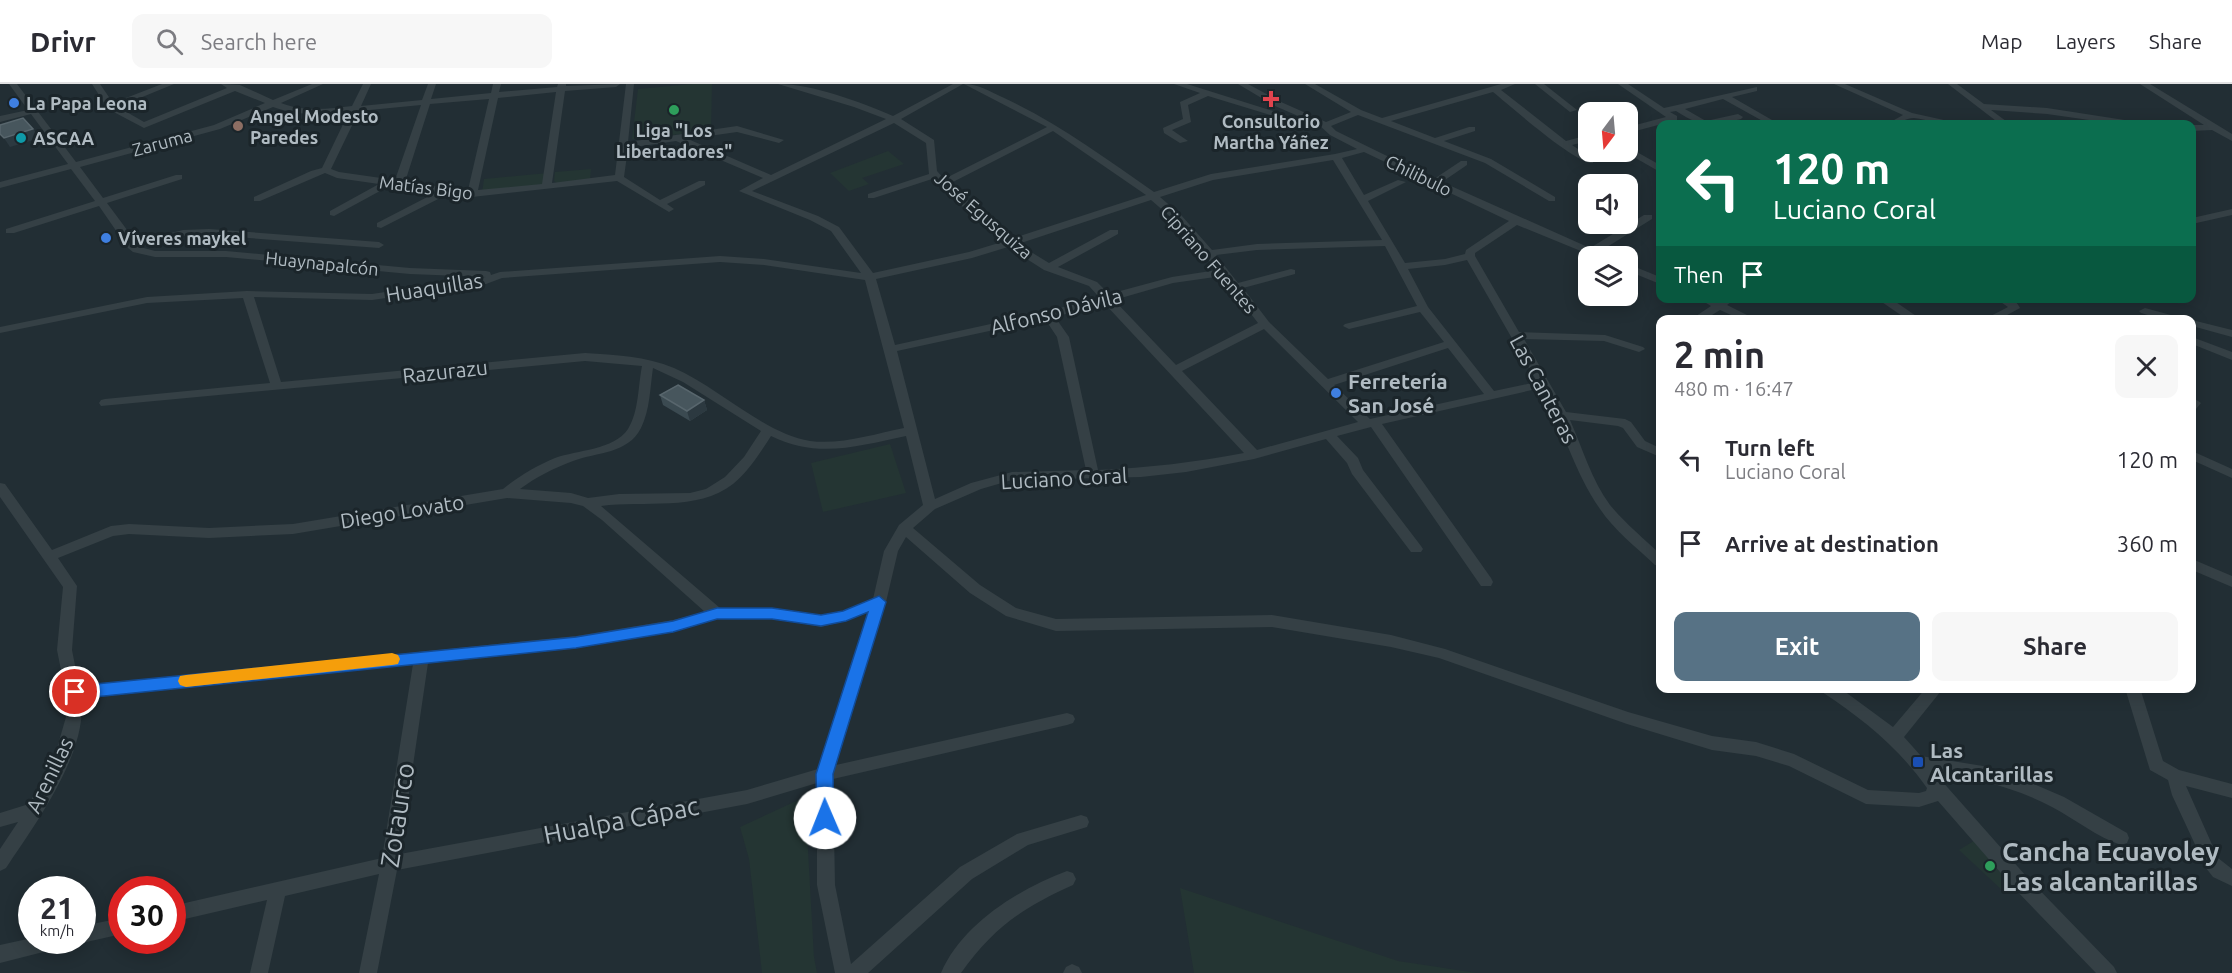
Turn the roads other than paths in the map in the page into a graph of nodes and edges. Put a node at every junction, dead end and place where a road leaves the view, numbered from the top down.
1 (13, 84) edge
2 (96, 84) edge
3 (170, 84) edge
4 (225, 84) edge
5 (244, 84) edge
6 (319, 84) edge
7 (367, 84) edge
8 (432, 84) edge
9 (497, 84) edge
10 (616, 84) edge
11 (630, 84) edge
12 (782, 84) edge
13 (959, 84) edge
14 (968, 84) edge
15 (1178, 84) edge
16 (1242, 84) edge
17 (1309, 84) edge
18 (1511, 84) edge
19 (1539, 84) edge
20 (1622, 84) edge
21 (1838, 84) edge
22 (1952, 84) edge
23 (2144, 84) edge
24 (561, 86) edge
25 (235, 88) junction
26 (1495, 89) junction
27 (1754, 89) dead end
28 (1208, 93) junction
29 (495, 96) junction
30 (1723, 96) junction
31 (427, 103) junction
32 (273, 104) junction
33 (1980, 106) junction
34 (111, 107) junction
35 (1678, 108) junction
36 (356, 110) junction
37 (1573, 110) dead end
38 (33, 111) junction
39 (1664, 111) junction
40 (1358, 112) junction
41 (1910, 115) junction
42 (1738, 117) dead end
43 (894, 118) junction
44 (0, 119) edge
45 (1666, 120) edge
46 (1699, 120) edge
47 (1724, 120) edge
48 (1767, 120) edge
49 (1899, 120) edge
50 (1936, 120) edge
51 (1999, 120) edge
52 (2105, 120) edge
53 (1381, 121) junction
54 (1656, 123) edge
55 (1326, 125) junction
56 (1054, 127) junction
57 (1638, 127) edge
58 (2213, 127) junction
59 (2196, 128) edge
60 (1472, 129) dead end
61 (1334, 133) junction
62 (675, 137) junction
63 (2232, 138) edge
64 (779, 140) dead end
65 (1578, 140) edge
66 (1183, 141) dead end
67 (1435, 141) junction
68 (1563, 144) junction
69 (623, 146) junction
70 (1366, 149) junction
71 (1578, 153) edge
72 (1638, 156) edge
73 (1336, 157) junction
74 (1464, 163) dead end
75 (73, 166) junction
76 (1656, 167) edge
77 (326, 170) junction
78 (179, 177) dead end
79 (619, 177) junction
80 (768, 177) junction
81 (938, 179) junction
82 (1401, 182) dead end
83 (388, 183) junction
84 (702, 183) dead end
85 (1434, 183) junction
86 (399, 184) junction
87 (0, 185) edge
88 (546, 187) junction
89 (446, 190) junction
90 (471, 194) junction
91 (1152, 195) junction
92 (871, 196) dead end
93 (1552, 199) dead end
94 (257, 200) dead end
95 (1364, 200) junction
96 (101, 203) junction
97 (2232, 212) edge
98 (334, 213) dead end
99 (1648, 217) dead end
100 (2196, 220) edge
101 (1516, 221) junction
102 (381, 225) dead end
103 (10, 231) dead end
104 (1114, 232) dead end
105 (1010, 243) junction
106 (1389, 243) junction
107 (379, 245) dead end
108 (132, 246) junction
109 (1607, 246) edge
110 (1578, 247) edge
111 (1209, 253) junction
112 (1470, 255) junction
113 (1402, 266) junction
114 (1048, 268) junction
115 (1638, 271) edge
116 (1291, 272) dead end
117 (1222, 273) junction
118 (500, 275) junction
119 (870, 277) junction
120 (1656, 279) edge
121 (1235, 287) junction
122 (247, 294) junction
123 (1108, 299) junction
124 (1714, 303) edge
125 (1724, 303) edge
126 (1889, 303) edge
127 (2008, 303) edge
128 (1720, 306) junction
129 (1423, 308) junction
130 (1048, 315) junction
131 (1704, 315) edge
132 (1741, 315) edge
133 (1909, 315) edge
134 (1999, 315) edge
135 (1265, 324) junction
136 (2196, 324) edge
137 (1349, 326) dead end
138 (0, 330) edge
139 (2232, 334) edge
140 (1516, 335) junction
141 (2196, 342) edge
142 (1449, 344) junction
143 (891, 349) junction
144 (1639, 349) dead end
145 (2232, 356) edge
146 (648, 363) junction
147 (1174, 369) junction
148 (1326, 384) junction
149 (1543, 384) junction
150 (276, 385) junction
151 (1491, 395) junction
152 (105, 403) dead end
153 (1562, 415) junction
154 (1371, 424) junction
155 (769, 429) junction
156 (909, 431) junction
157 (1329, 435) junction
158 (1656, 451) edge
159 (1254, 455) junction
160 (2196, 457) edge
161 (1093, 474) junction
162 (2232, 474) edge
163 (0, 487) edge
164 (507, 493) junction
165 (588, 504) junction
166 (930, 506) junction
167 (904, 528) junction
168 (1416, 549) dead end
169 (50, 556) junction
170 (1656, 558) edge
171 (2196, 566) edge
172 (1486, 582) dead end
173 (2232, 582) edge
174 (879, 602) junction
175 (717, 614) junction
176 (422, 656) junction
177 (75, 692) junction
178 (1835, 693) edge
179 (1931, 693) edge
180 (2133, 693) edge
181 (1067, 719) dead end
182 (1895, 736) junction
183 (1918, 762) junction
184 (825, 774) junction
185 (2175, 776) junction
186 (1935, 787) junction
187 (2232, 792) edge
188 (35, 809) junction
189 (0, 820) edge
190 (1081, 822) dead end
191 (2121, 838) dead end
192 (0, 863) edge
193 (390, 864) junction
194 (2232, 878) edge
195 (1067, 879) dead end
196 (278, 889) junction
197 (186, 911) edge
198 (18, 950) edge
199 (0, 954) edge
200 (259, 973) edge
201 (368, 973) edge
202 (844, 973) edge
203 (855, 973) edge
204 (950, 973) edge
205 (2108, 973) edge

1 - 38 street
2 - 34 street
3 - 34 street
4 - 25 street
5 - 25 street
6 - 32 street, Zaruma
7 - 36 street
8 - 31 street
9 - 29 street
10 - 24 street
11 - 69 street
12 - 43 street, José Egusquiza
13 - 43 street
14 - 56 street, Cipriano Fuentes
15 - 28 street
16 - 55 street, Chilibulo
17 - 40 street
18 - 26 street
19 - 37 street
20 - 39 street
21 - 41 street
22 - 33 street
23 - 58 street
24 - 29 street
24 - 88 street
25 - 32 street
25 - 34 street
26 - 53 street
26 - 68 street
27 - 30 street
28 - 61 street
28 - 66 street
29 - 31 street
29 - 90 street
30 - 35 street
30 - 48 street
31 - 36 street
31 - 86 street
32 - 36 street
32 - 75 street, Zaruma
33 - 51 street
33 - 52 street
35 - 39 street
35 - 46 street
36 - 77 street
38 - 44 street
38 - 75 street
39 - 45 street
40 - 53 street
40 - 55 street
41 - 49 street
41 - 50 street
42 - 47 street
43 - 80 street
43 - 81 street, José Egusquiza
53 - 67 street
54 - 57 street
55 - 61 street, Chilibulo
56 - 81 street
56 - 91 street, Cipriano Fuentes
58 - 59 street
58 - 63 street
60 - 67 street
61 - 70 street, Chilibulo
62 - 64 street
62 - 69 street
62 - 80 street
65 - 68 street
67 - 93 street
68 - 71 street
69 - 79 street
70 - 73 street
70 - 85 street, Chilibulo
72 - 76 street
73 - 91 street
73 - 95 street
74 - 85 street
75 - 87 street, Zaruma
75 - 96 street
77 - 83 street, Matías Bigo
77 - 94 street
78 - 96 street
79 - 84 street
79 - 88 street, Matías Bigo
80 - 119 street
81 - 92 street
81 - 105 street, José Egusquiza
82 - 95 street
83 - 86 street, Matías Bigo
83 - 98 street
85 - 101 street, Chilibulo
86 - 89 street, Matías Bigo
88 - 90 street, Matías Bigo
89 - 90 street, Matías Bigo
89 - 102 street
91 - 105 street
91 - 111 street, Cipriano Fuentes
95 - 106 street
96 - 103 street
96 - 108 street
97 - 100 street
99 - 109 street
101 - 110 street, Chilibulo
101 - 112 street
104 - 114 street
105 - 114 street, José Egusquiza
105 - 119 street
106 - 111 street
106 - 113 street
107 - 108 street
108 - 118 street, Huaynapalcón
111 - 117 street, Cipriano Fuentes
112 - 113 street
112 - 140 street, Las Canteras
113 - 129 street
114 - 123 street, José Egusquiza
115 - 120 street
116 - 121 street
117 - 121 street, Cipriano Fuentes
117 - 123 street, Alfonso Dávila
118 - 119 street, Huaquillas
118 - 122 street, Huaquillas
119 - 143 street
121 - 135 street, Cipriano Fuentes
122 - 138 street, Huaquillas
122 - 150 street
123 - 130 street, Alfonso Dávila
123 - 147 street, José Egusquiza
124 - 128 street
125 - 128 street
126 - 133 street
127 - 134 street
128 - 131 street
128 - 132 street
129 - 137 street
129 - 142 street
130 - 143 street, Alfonso Dávila
130 - 161 street
135 - 147 street
135 - 148 street, Cipriano Fuentes
136 - 139 street
140 - 144 street
140 - 149 street, Las Canteras
141 - 145 street
142 - 148 street
142 - 151 street
143 - 156 street
146 - 150 street, Razurazu
146 - 155 street, Razurazu
146 - 164 street
147 - 159 street, José Egusquiza
148 - 154 street, Cipriano Fuentes
149 - 151 street, Luciano Coral
149 - 153 street, Las Canteras
150 - 152 street, Razurazu
151 - 154 street, Luciano Coral
153 - 158 street
153 - 170 street, Las Canteras
154 - 157 street, Luciano Coral
154 - 172 street, Cipriano Fuentes
155 - 156 street, Razurazu
155 - 165 street
156 - 166 street
157 - 159 street, Luciano Coral
157 - 168 street
159 - 161 street, Luciano Coral
160 - 162 street
161 - 166 street, Luciano Coral
163 - 169 street, Arenillas
164 - 165 street, Diego Lovato
164 - 169 street, Diego Lovato
165 - 175 street, Diego Lovato
166 - 167 street, Luciano Coral
167 - 174 street, Luciano Coral
167 - 186 street
169 - 177 street, Arenillas
171 - 173 street
174 - 175 street
174 - 184 street, Luciano Coral
175 - 176 street
176 - 177 street
176 - 193 street, Zotaurco
177 - 188 street, Arenillas
178 - 182 street
179 - 182 street
180 - 185 street
181 - 184 street, Hualpa Cápac
182 - 183 street
183 - 186 street
183 - 191 street
184 - 193 street, Hualpa Cápac
184 - 202 street, Luciano Coral
185 - 187 street
185 - 194 street
186 - 205 street
188 - 189 street
188 - 192 street, Arenillas
190 - 203 street
193 - 196 street, Hualpa Cápac
193 - 201 street, Zotaurco
195 - 204 street
196 - 197 street, Hualpa Cápac
196 - 200 street
198 - 199 street

